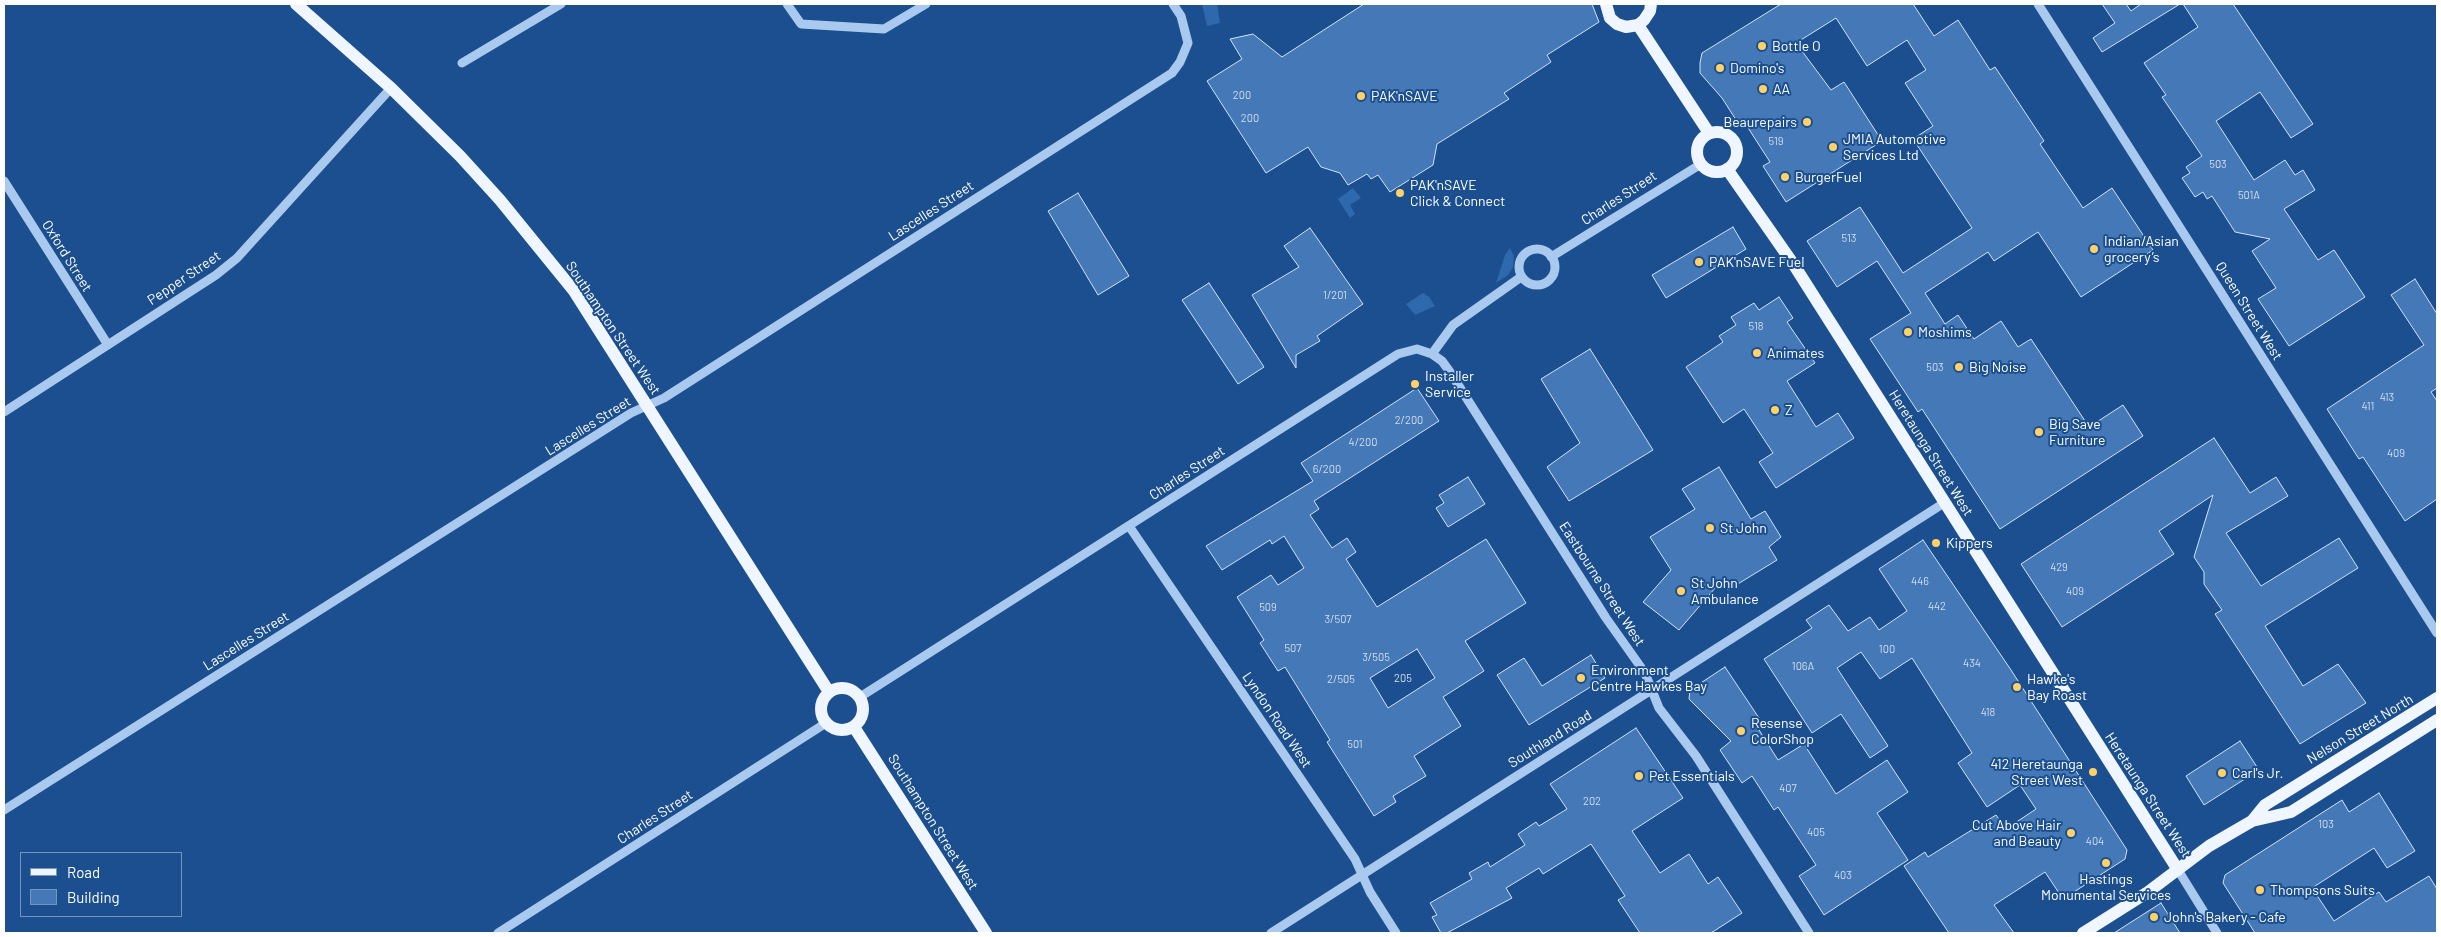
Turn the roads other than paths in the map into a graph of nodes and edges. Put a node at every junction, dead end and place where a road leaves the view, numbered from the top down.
1 (296, 4) edge
2 (561, 4) edge
3 (787, 4) edge
4 (926, 4) edge
5 (1173, 4) edge
6 (1606, 4) edge
7 (1651, 4) edge
8 (2038, 4) edge
9 (1638, 25) junction
10 (462, 63) dead end
11 (391, 88) junction
12 (1709, 133) junction
13 (1701, 164) junction
14 (1727, 169) junction
15 (4, 181) edge
16 (1551, 256) junction
17 (1521, 277) junction
18 (108, 345) junction
19 (1432, 354) junction
20 (648, 406) junction
21 (4, 412) edge
22 (1944, 503) junction
23 (1129, 526) junction
24 (2437, 633) edge
25 (1652, 690) junction
26 (829, 692) junction
27 (860, 697) junction
28 (2437, 698) edge
29 (2437, 720) edge
30 (826, 723) junction
31 (854, 727) junction
32 (4, 810) edge
33 (2252, 821) junction
34 (2178, 870) junction
35 (1362, 875) junction
36 (498, 933) edge
37 (986, 933) edge
38 (1271, 933) edge
39 (1396, 933) edge
40 (1809, 933) edge
41 (2083, 933) edge
42 (2217, 933) edge

1 - 11 main road, Southampton Street West
2 - 10 street
3 - 4 street
5 - 20 street, Lascelles Street
6 - 9 main road
7 - 9 main road
8 - 24 street, Queen Street West
9 - 12 main road
11 - 18 street, Pepper Street
11 - 20 main road, Southampton Street West
12 - 13 main road
12 - 14 main road
13 - 14 main road
13 - 16 street, Charles Street
14 - 22 main road, Heretaunga Street West
15 - 18 street, Oxford Street
16 - 17 street
16 - 17 street
17 - 19 street
18 - 21 street, Pepper Street
19 - 23 street, Charles Street
19 - 25 street, Eastbourne Street West
20 - 26 main road, Southampton Street West
20 - 32 street, Lascelles Street
22 - 25 street, Southland Road
22 - 34 main road, Heretaunga Street West
23 - 27 street, Charles Street
23 - 35 street, Lyndon Road West
25 - 35 street, Southland Road
25 - 40 street, Eastbourne Street West
26 - 27 main road
26 - 30 main road
27 - 31 main road
28 - 33 main road, Nelson Street North
29 - 33 main road, Nelson Street North
30 - 31 main road
30 - 36 street, Charles Street
31 - 37 main road, Southampton Street West
33 - 34 main road, Nelson Street North
34 - 41 main road, Nelson Street North
34 - 42 street, Heretaunga Street West
35 - 38 street, Southland Road
35 - 39 street, Lyndon Road West

